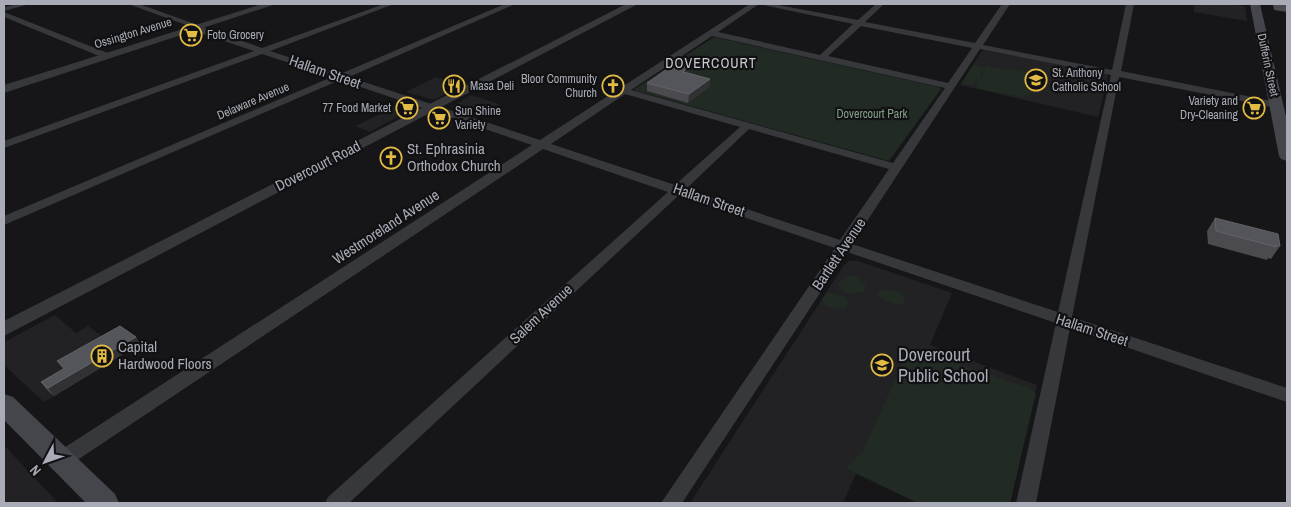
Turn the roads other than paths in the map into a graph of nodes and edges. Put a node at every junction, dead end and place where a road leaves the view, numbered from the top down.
1 (20, 4) edge
2 (132, 4) edge
3 (271, 4) edge
4 (390, 4) edge
5 (511, 4) edge
6 (633, 4) edge
7 (755, 4) edge
8 (763, 4) edge
9 (880, 4) edge
10 (1006, 4) edge
11 (1130, 4) edge
12 (1255, 4) edge
13 (4, 9) edge
14 (4, 14) edge
15 (860, 23) junction
16 (196, 28) junction
17 (710, 33) junction
18 (978, 46) junction
19 (262, 51) junction
20 (107, 56) junction
21 (821, 58) junction
22 (1116, 72) junction
23 (340, 77) junction
24 (950, 86) junction
25 (4, 88) edge
26 (623, 91) junction
27 (1277, 105) junction
28 (432, 108) junction
29 (747, 126) junction
30 (541, 144) junction
31 (4, 145) edge
32 (1287, 156) edge
33 (896, 167) junction
34 (677, 190) junction
35 (4, 221) edge
36 (844, 246) junction
37 (1065, 321) junction
38 (4, 330) edge
39 (1287, 395) edge
40 (4, 404) edge
41 (60, 461) junction
42 (105, 503) edge
43 (335, 503) edge
44 (671, 503) edge
45 (1026, 503) edge

1 - 13 street
2 - 16 street, Hallam Street
3 - 16 street, Ossington Avenue
4 - 19 street
5 - 23 street, Delaware Avenue
6 - 28 street, Dovercourt Road
7 - 17 street, Westmoreland Avenue
8 - 15 street
9 - 15 street
10 - 18 street, Bartlett Avenue
11 - 22 street
12 - 27 main road, Dufferin Street
14 - 20 street
15 - 18 street
15 - 21 street
16 - 19 street, Hallam Street
16 - 20 street, Ossington Avenue
17 - 21 street
17 - 26 street, Westmoreland Avenue
18 - 22 street
18 - 24 street, Bartlett Avenue
19 - 23 street, Hallam Street
19 - 31 street
20 - 25 street, Ossington Avenue
21 - 24 street
22 - 27 street
22 - 37 street
23 - 28 street, Hallam Street
23 - 35 street, Delaware Avenue
24 - 33 street, Bartlett Avenue
26 - 29 street
26 - 30 street, Westmoreland Avenue
27 - 32 main road, Dufferin Street
28 - 30 street, Hallam Street
28 - 38 street, Dovercourt Road
29 - 33 street
29 - 34 street, Salem Avenue
30 - 34 street, Hallam Street
30 - 41 street, Westmoreland Avenue
33 - 36 street, Bartlett Avenue
34 - 36 street, Hallam Street
34 - 43 street, Salem Avenue
36 - 37 street, Hallam Street
36 - 44 street, Bartlett Avenue
37 - 39 street, Hallam Street
37 - 45 street
40 - 41 main road
41 - 42 main road

